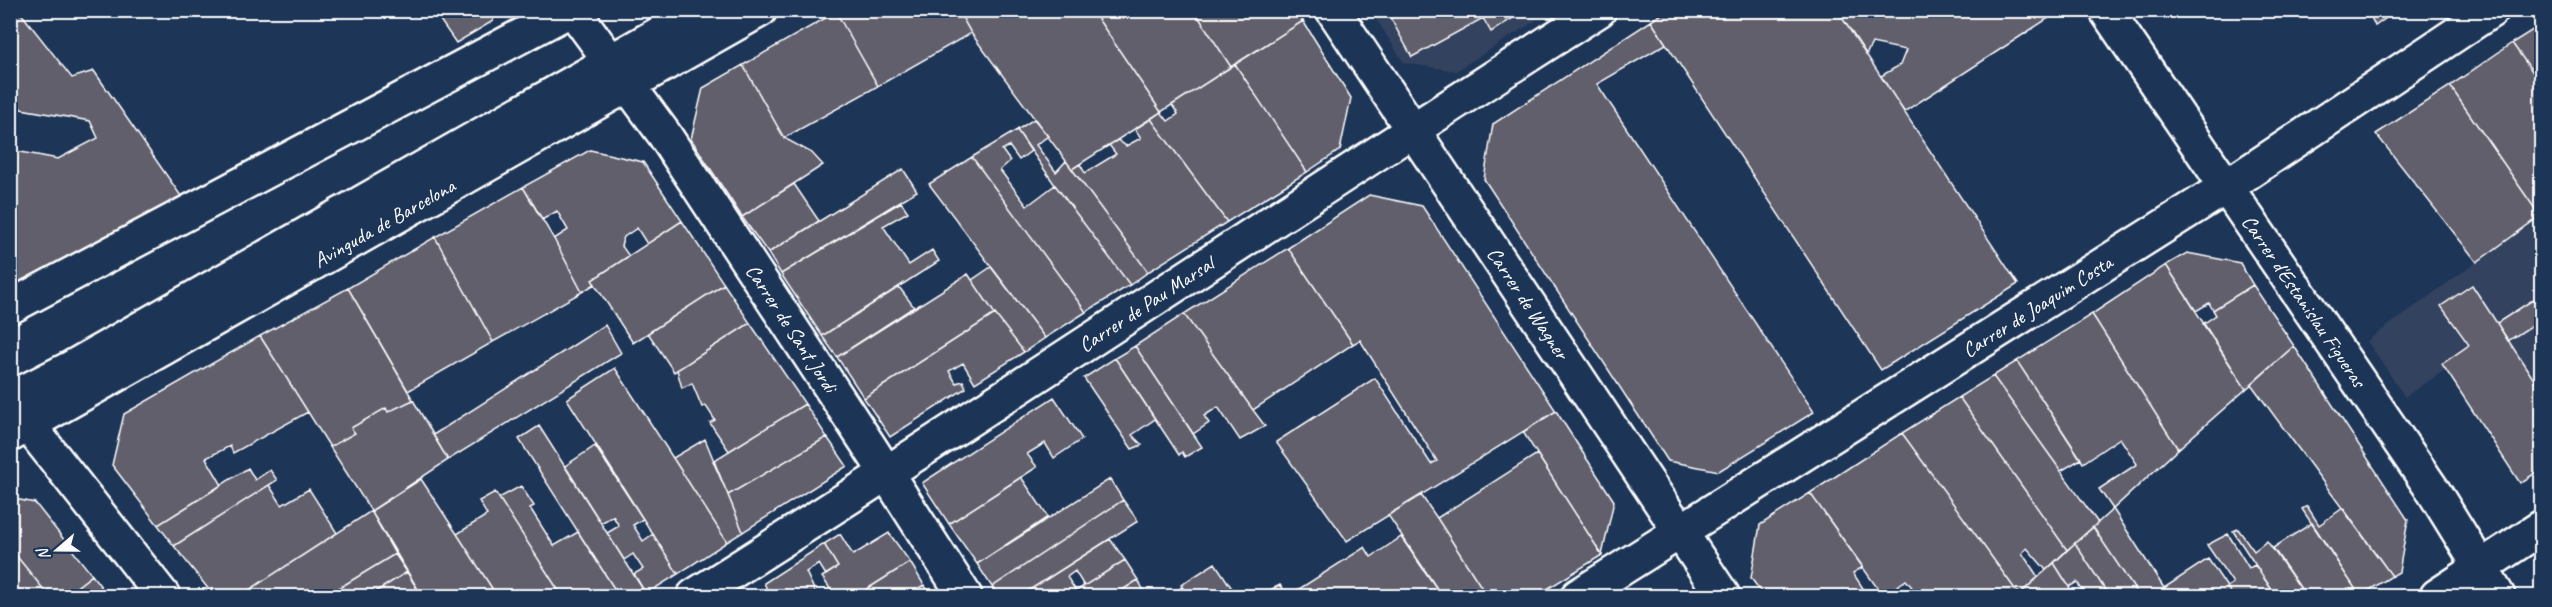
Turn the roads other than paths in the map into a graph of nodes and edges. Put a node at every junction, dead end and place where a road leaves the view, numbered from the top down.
1 (571, 10) edge
2 (701, 10) edge
3 (760, 10) edge
4 (1333, 10) edge
5 (1599, 10) edge
6 (2106, 10) edge
7 (2492, 10) edge
8 (620, 74) junction
9 (1413, 129) junction
10 (2226, 188) junction
11 (10, 307) edge
12 (15, 415) edge
13 (886, 476) junction
14 (2541, 527) edge
15 (1680, 532) junction
16 (2479, 569) junction
17 (163, 597) edge
18 (694, 597) edge
19 (965, 597) edge
20 (1578, 597) edge
21 (1724, 597) edge
22 (2437, 597) edge
23 (2498, 597) edge

1 - 8 street, Carrer de Sant Jordi
1 - 11 street
2 - 8 street, Avinguda de Barcelona
3 - 8 street, Avinguda de Barcelona
4 - 9 street, Carrer de Wagner
5 - 9 street, Carrer de Pau Marsal
6 - 10 street, Carrer d'Estanislau Figueras
7 - 10 street, Carrer de Joaquim Costa
8 - 12 street, Avinguda de Barcelona
8 - 13 street, Carrer de Sant Jordi
9 - 13 street, Carrer de Pau Marsal
9 - 15 street, Carrer de Wagner
10 - 15 street, Carrer de Joaquim Costa
10 - 16 street, Carrer d'Estanislau Figueras
12 - 17 street
13 - 18 street, Carrer de Pau Marsal
13 - 19 street, Carrer de Sant Jordi
14 - 16 street
15 - 20 street, Carrer de Joaquim Costa
15 - 21 street, Carrer de Wagner
16 - 22 street
16 - 23 street, Carrer d'Estanislau Figueras

